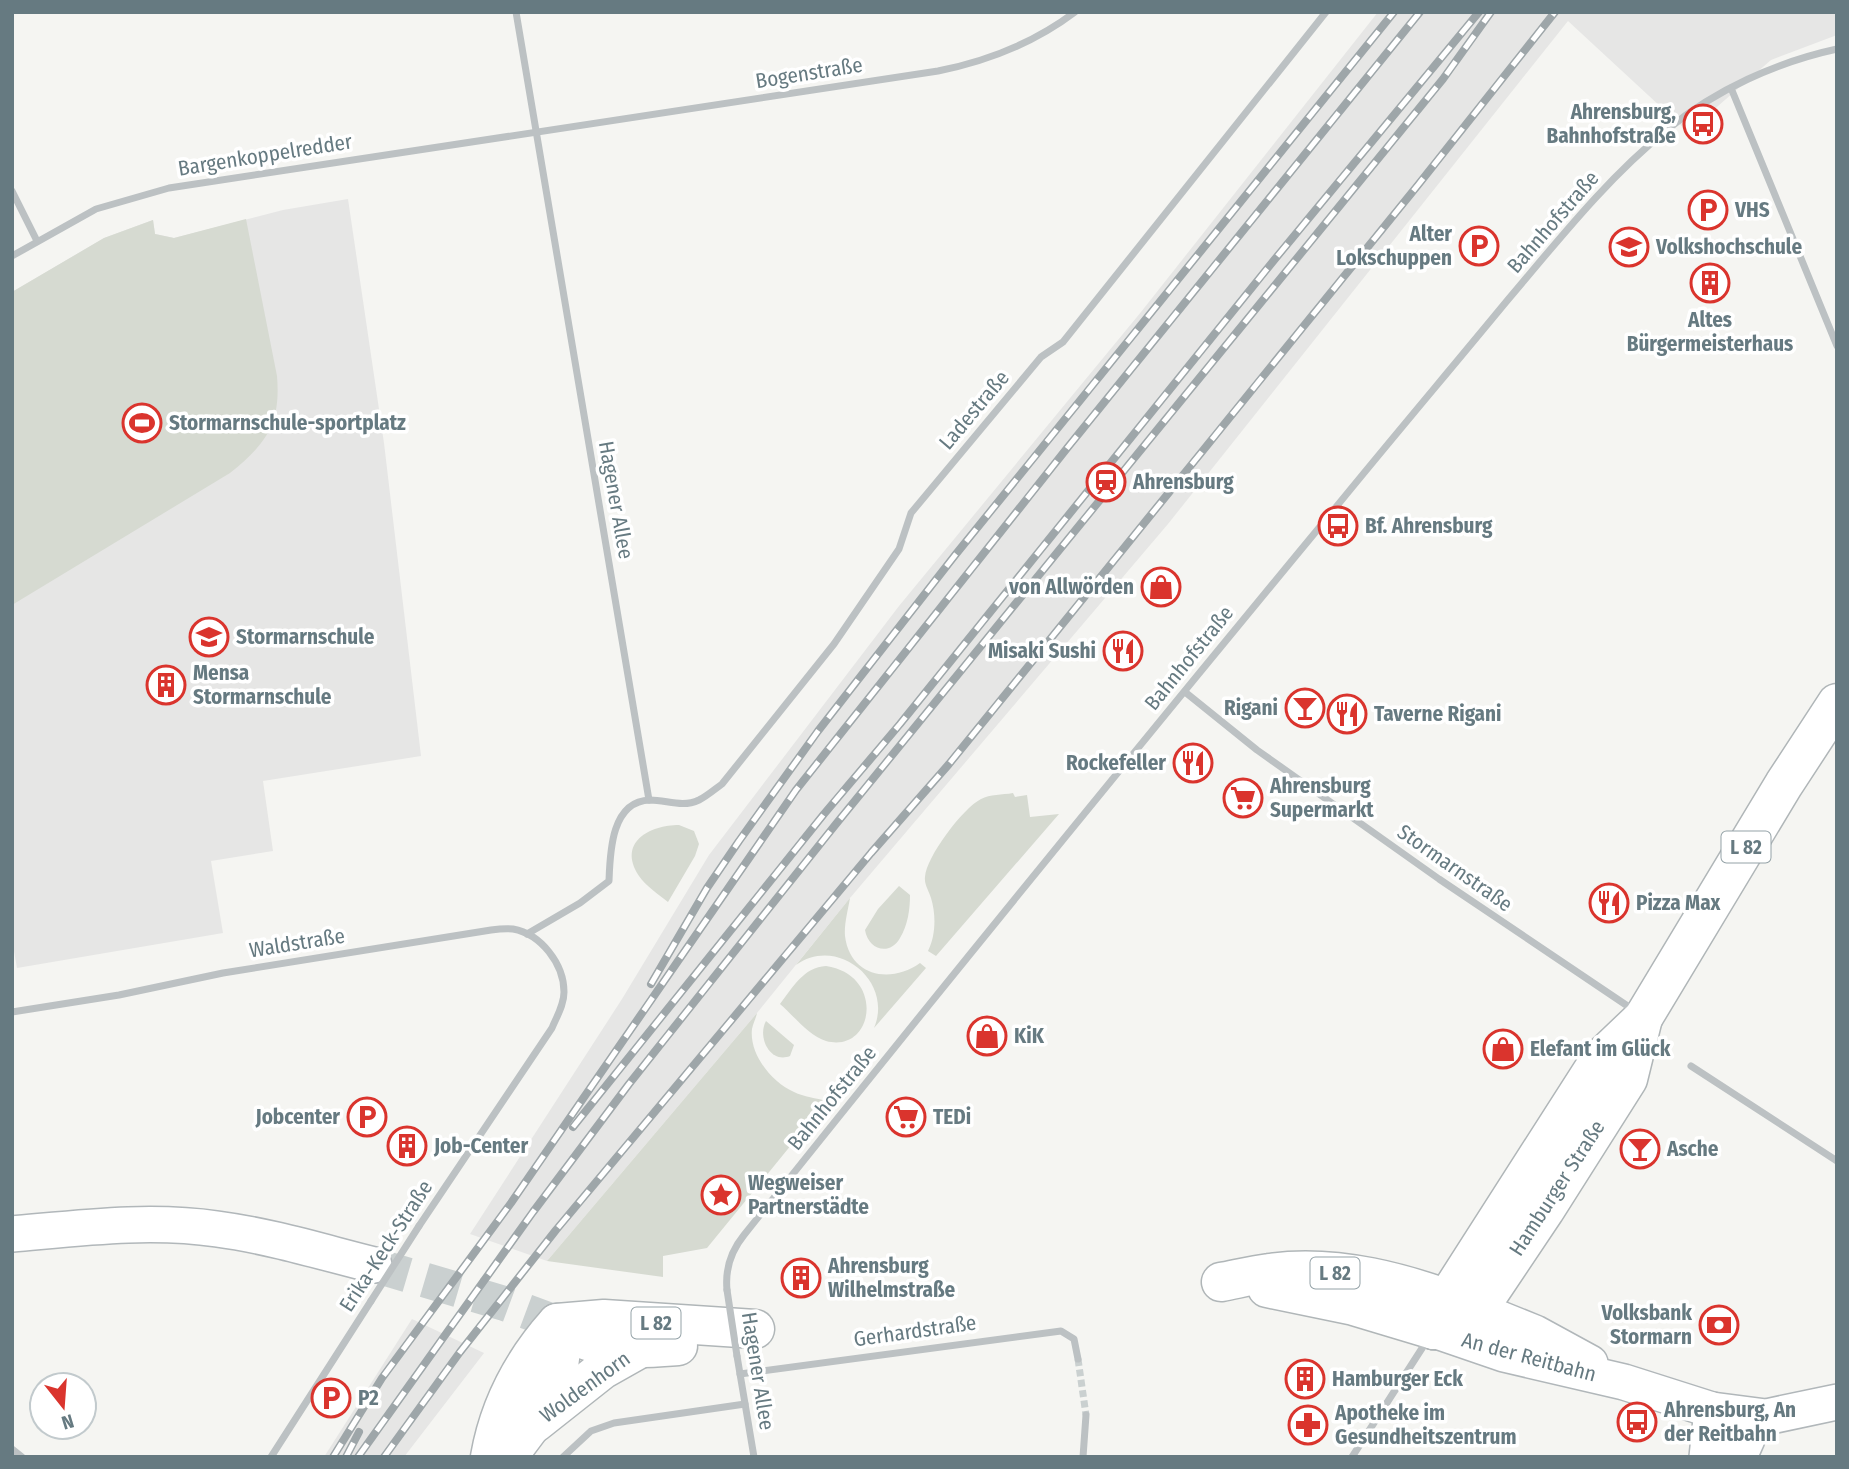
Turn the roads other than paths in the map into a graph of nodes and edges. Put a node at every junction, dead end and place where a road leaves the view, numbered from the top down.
1 (516, 12) edge
2 (1075, 12) edge
3 (1326, 12) edge
4 (1837, 49) edge
5 (1731, 88) junction
6 (537, 132) junction
7 (12, 191) edge
8 (37, 241) junction
9 (12, 256) edge
10 (1837, 346) edge
11 (1185, 692) junction
12 (1837, 703) edge
13 (649, 800) junction
14 (527, 934) junction
15 (12, 1012) edge
16 (1643, 1018) junction
17 (1691, 1066) dead end
18 (1837, 1161) edge
19 (12, 1234) edge
20 (374, 1265) tunnel mouth
21 (727, 1290) joint
22 (1453, 1313) junction
23 (557, 1323) junction
24 (641, 1348) junction
25 (1078, 1359) tunnel mouth
26 (740, 1374) junction
27 (1624, 1382) junction
28 (1837, 1402) edge
29 (745, 1404) junction
30 (1712, 1410) junction
31 (1086, 1415) tunnel mouth
32 (1749, 1416) junction
33 (530, 1427) junction
34 (12, 1449) edge
35 (22, 1457) edge
36 (271, 1457) edge
37 (490, 1457) edge
38 (501, 1457) edge
39 (563, 1457) edge
40 (754, 1457) edge
41 (1083, 1457) edge
42 (1352, 1457) edge
43 (1707, 1457) edge
44 (1739, 1457) edge

1 - 6 street, Hagener Allee
2 - 6 street, Bogenstraße
3 - 13 street, Ladestraße
4 - 5 street, Bahnhofstraße
5 - 10 street
5 - 11 street, Bahnhofstraße
6 - 8 street, Bargenkoppelredder
6 - 13 street, Hagener Allee
7 - 8 street
8 - 9 street, Bargenkoppelredder
11 - 16 street, Stormarnstraße
11 - 21 street, Bahnhofstraße
12 - 16 main road, Hamburger Straße / L 82
13 - 14 street
14 - 15 street, Waldstraße
14 - 36 street, Erika-Keck-Straße, bridge
16 - 22 main road, Hamburger Straße / L 82
17 - 18 street
19 - 20 street
21 - 26 street, Hagener Allee, bridge
22 - 27 street, An der Reitbahn
22 - 27 street, An der Reitbahn
22 - 42 street, Hamburger Straße
23 - 24 main road, Woldenhorn / L 82
23 - 24 main road, Woldenhorn / L 82
23 - 33 main road, Woldenhorn / L 82
23 - 37 main road, Woldenhorn
24 - 33 main road, Woldenhorn / L 82
25 - 26 street, Gerhardstraße
26 - 29 street, Hagener Allee
27 - 30 street, An der Reitbahn
28 - 32 street, An der Reitbahn
29 - 39 street
29 - 40 street, Hagener Allee
30 - 32 street, An der Reitbahn
30 - 43 street
31 - 41 street
32 - 44 street
33 - 38 main road, Woldenhorn / L 82
34 - 35 street

